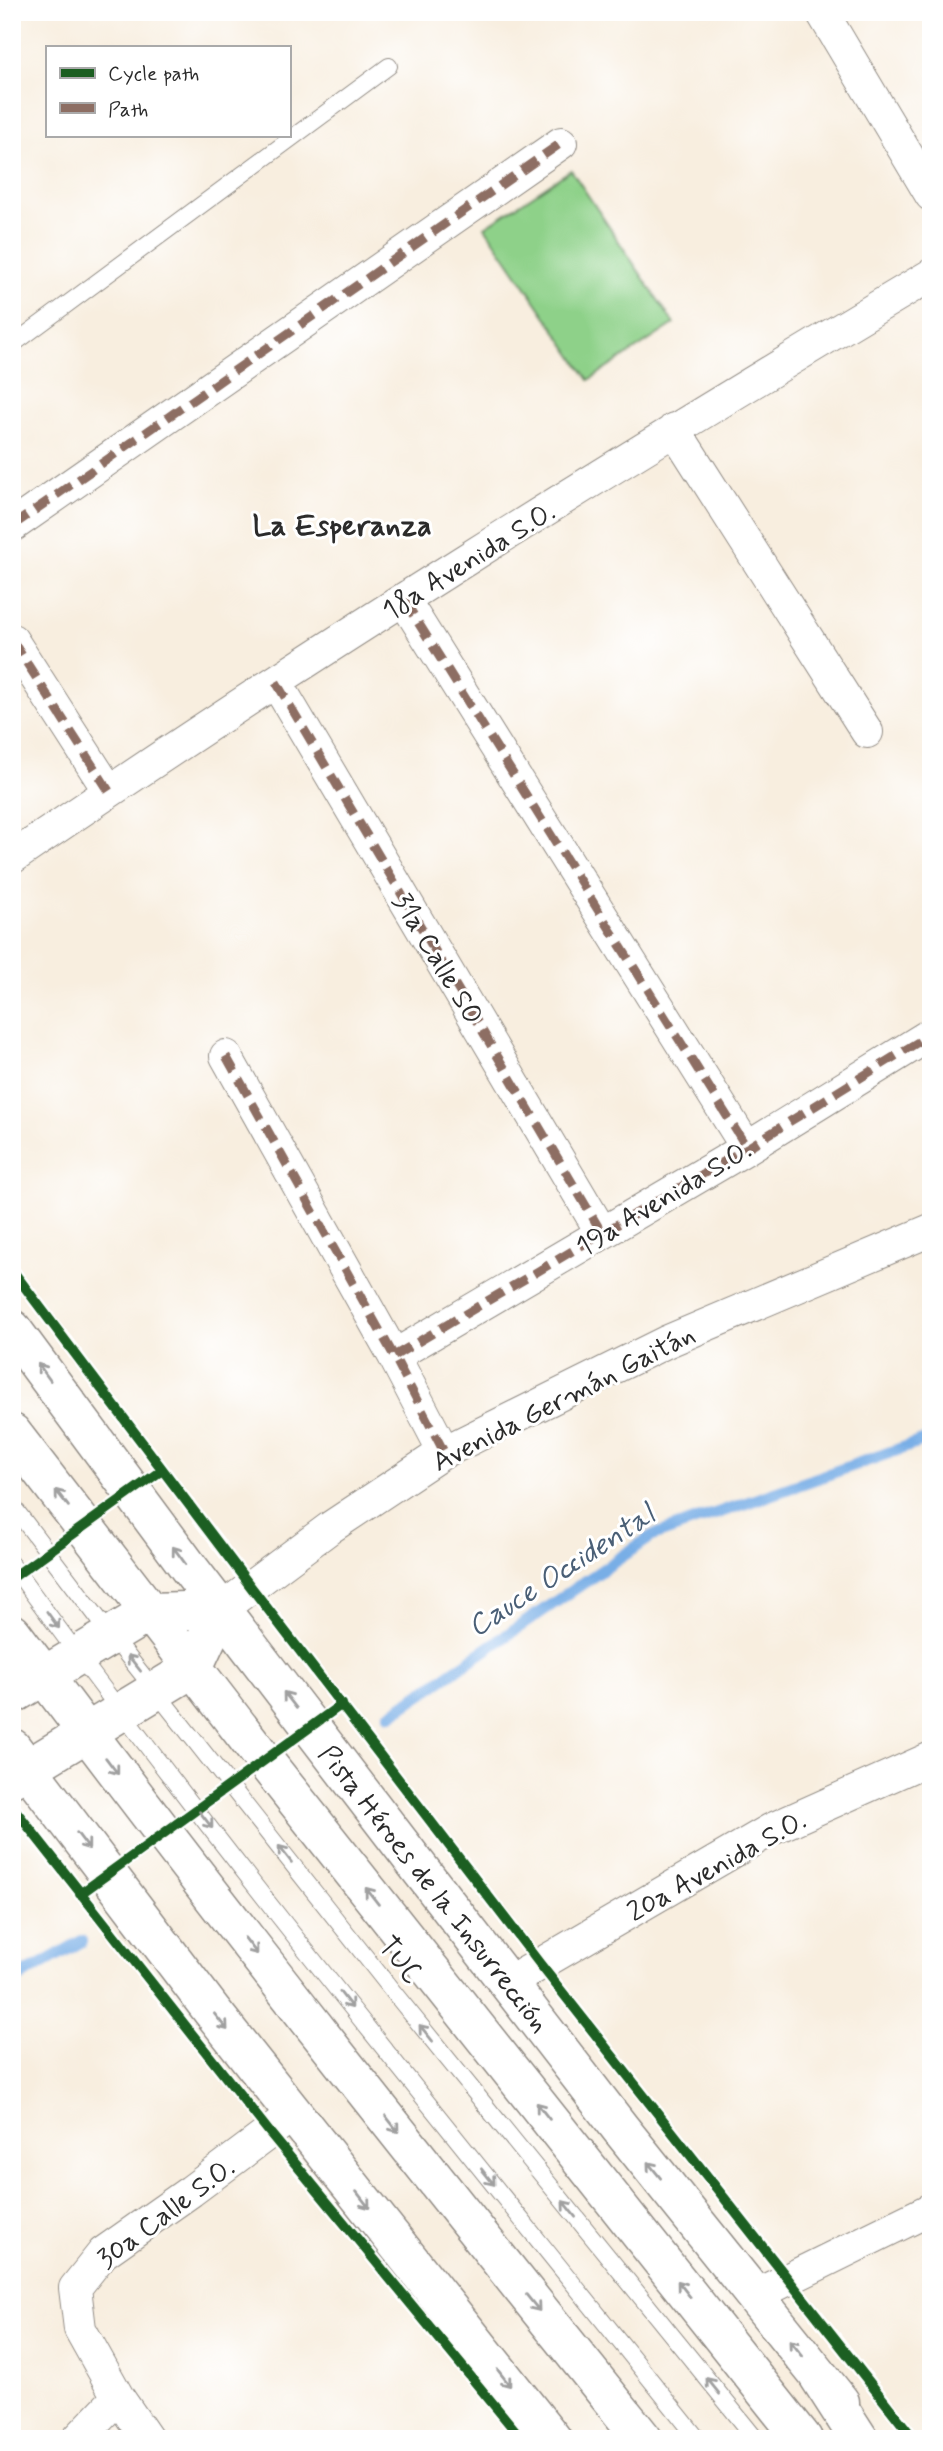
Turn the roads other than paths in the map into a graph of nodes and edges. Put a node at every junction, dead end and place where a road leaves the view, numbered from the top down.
1 (822, 12) edge
2 (390, 66) dead end
3 (561, 143) dead end
4 (931, 195) edge
5 (931, 275) edge
6 (12, 345) edge
7 (674, 429) junction
8 (12, 526) edge
9 (404, 600) junction
10 (12, 640) edge
11 (276, 682) junction
12 (867, 732) dead end
13 (109, 791) junction
14 (12, 858) edge
15 (931, 1034) edge
16 (226, 1056) dead end
17 (747, 1147) junction
18 (931, 1230) edge
19 (602, 1233) junction
20 (12, 1329) edge
21 (394, 1356) junction
22 (12, 1433) edge
23 (444, 1452) junction
24 (12, 1505) edge
25 (12, 1565) edge
26 (220, 1609) junction
27 (150, 1612) junction
28 (12, 1633) edge
29 (111, 1635) junction
30 (78, 1655) junction
31 (193, 1668) junction
32 (44, 1676) junction
33 (156, 1691) junction
34 (12, 1695) edge
35 (123, 1712) junction
36 (88, 1734) junction
37 (931, 1758) edge
38 (18, 1764) edge
39 (508, 1983) junction
40 (294, 2114) junction
41 (931, 2209) edge
42 (754, 2296) junction
43 (819, 2377) junction
44 (117, 2397) junction
45 (78, 2439) edge
46 (146, 2439) edge
47 (552, 2439) edge
48 (643, 2439) edge
49 (698, 2439) edge
50 (756, 2439) edge
51 (803, 2439) edge
52 (859, 2439) edge
53 (870, 2439) edge

1 - 4 street
2 - 6 lane
3 - 8 street
5 - 7 street, 18a Avenida S.O.
7 - 9 street, 18a Avenida S.O.
7 - 12 street
9 - 11 street, 18a Avenida S.O.
9 - 17 street
10 - 13 street
11 - 13 street, 18a Avenida S.O.
11 - 19 street, 31a Calle SO
13 - 14 street, 18a Avenida S.O.
15 - 17 street, 19a Avenida S.O.
16 - 21 street
17 - 19 street, 19a Avenida S.O.
18 - 23 street, Avenida Germán Gaitán
19 - 21 street, 19a Avenida S.O.
26 -> 20 main road, Pista Héroes de la Insurrección
21 - 23 street
27 -> 22 main road, Pista Héroes de la Insurrección
23 - 26 street, Avenida Germán Gaitán
24 - 29 lane, TUC
25 -> 30 lane
26 - 27 main road
26 - 31 main road, Avenida Germán Gaitán
39 -> 26 main road, Pista Héroes de la Insurrección
27 - 29 main road
27 - 31 main road, Pista Héroes de la Insurrección
28 - 32 main road
29 - 30 main road
33 -> 29 lane, TUC
30 - 32 main road
30 - 35 lane
31 - 33 main road
51 -> 31 main road, Pista Héroes de la Insurrección
32 - 34 main road
32 - 36 main road
33 - 35 main road
50 -> 33 lane, TUC
35 - 36 main road
35 -> 49 lane
36 - 38 main road
36 -> 48 main road
37 - 39 street, 20a Avenida S.O.
38 -> 40 main road
42 -> 39 main road, Pista Héroes de la Insurrección
40 - 44 street, 30a Calle S.O.
40 -> 47 main road
41 - 42 street
43 -> 42 main road, Pista Héroes de la Insurrección
43 - 52 main road
43 - 53 main road, Pista Héroes de la Insurrección
44 - 45 street
44 - 46 street, 30a Calle S.O.

